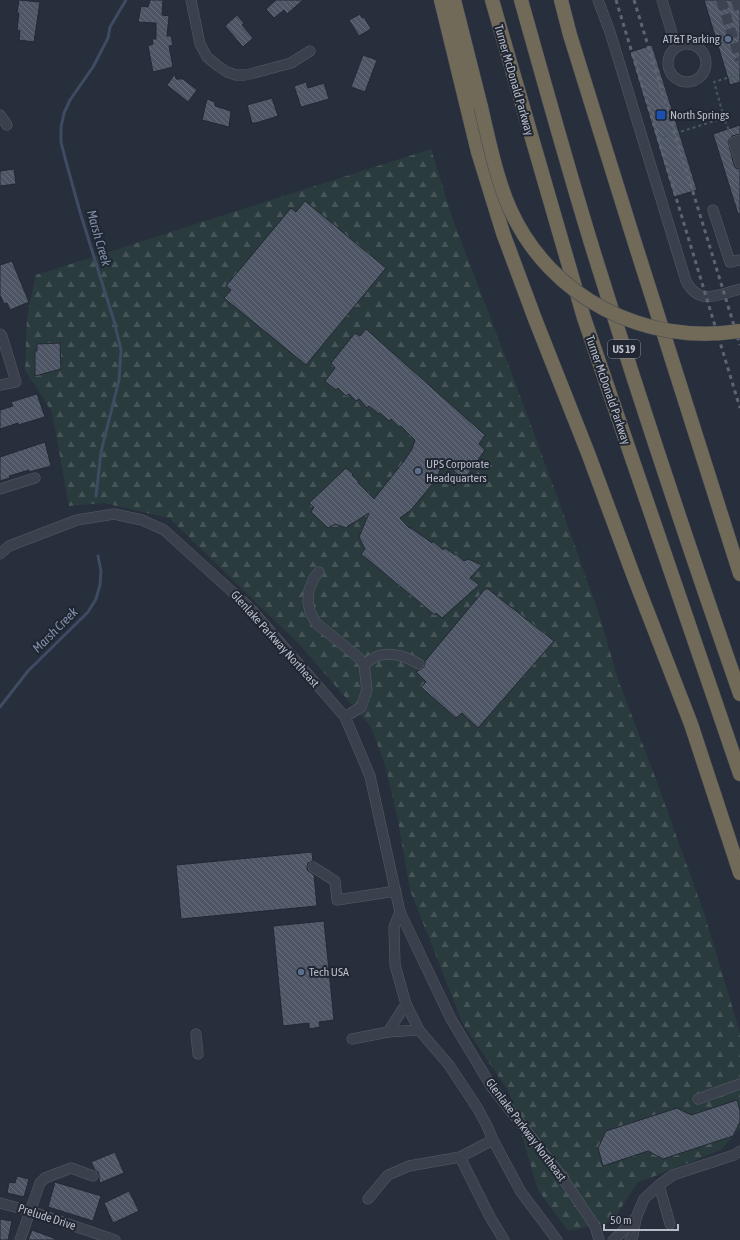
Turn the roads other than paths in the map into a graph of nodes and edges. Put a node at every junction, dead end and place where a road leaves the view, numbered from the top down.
1 (191, 0) edge
2 (450, 0) edge
3 (492, 0) edge
4 (521, 0) edge
5 (561, 0) edge
6 (598, 0) edge
7 (662, 0) edge
8 (678, 46) dead end
9 (310, 50) dead end
10 (0, 115) edge
11 (7, 125) dead end
12 (737, 141) edge
13 (740, 163) edge
14 (713, 210) dead end
15 (740, 260) edge
16 (740, 289) edge
17 (740, 331) edge
18 (0, 334) edge
19 (0, 385) edge
20 (35, 478) dead end
21 (0, 488) edge
22 (0, 554) edge
23 (320, 572) dead end
24 (740, 574) edge
25 (364, 664) junction
26 (419, 664) dead end
27 (740, 694) edge
28 (345, 717) junction
29 (740, 774) edge
30 (313, 868) dead end
31 (740, 873) edge
32 (396, 891) junction
33 (400, 912) junction
34 (406, 1004) junction
35 (419, 1030) junction
36 (388, 1032) junction
37 (196, 1034) dead end
38 (352, 1039) dead end
39 (198, 1054) dead end
40 (740, 1084) edge
41 (698, 1099) dead end
42 (493, 1140) junction
43 (740, 1151) edge
44 (460, 1157) junction
45 (93, 1176) dead end
46 (659, 1185) junction
47 (368, 1199) dead end
48 (0, 1203) edge
49 (30, 1211) junction
50 (636, 1218) junction
51 (670, 1224) dead end
52 (20, 1240) edge
53 (115, 1240) edge
54 (504, 1240) edge
55 (556, 1240) edge
56 (599, 1240) edge
57 (613, 1240) edge
58 (630, 1240) edge

1 - 9 street
2 - 17 highway, bridge
2 - 31 highway
3 - 29 highway, Turner McDonald Parkway / US 19
4 - 27 highway, US 19
5 - 24 highway
6 - 16 street
7 - 8 street
10 - 11 street
12 - 13 street
14 - 15 street
18 - 19 street
20 - 21 street
22 - 28 street, Glenlake Parkway Northeast
23 - 25 street
25 - 26 street
25 - 28 street
28 - 32 street, Glenlake Parkway Northeast
30 - 32 street
32 - 33 street, Glenlake Parkway Northeast
33 - 34 street, Glenlake Parkway Northeast
33 - 56 street, Glenlake Parkway Northeast
34 - 35 street, Glenlake Parkway Northeast
34 - 36 street
35 - 36 street
35 - 42 street, Glenlake Parkway Northeast
36 - 38 street
37 - 39 street
40 - 41 street
42 - 44 street
42 - 55 street, Glenlake Parkway Northeast
43 - 46 street
44 - 47 street
44 - 54 street
45 - 49 street
46 - 50 street
46 - 51 street
48 - 49 street, Prelude Drive
49 - 52 street
49 - 53 street, Prelude Drive
50 - 57 street
50 - 58 street

